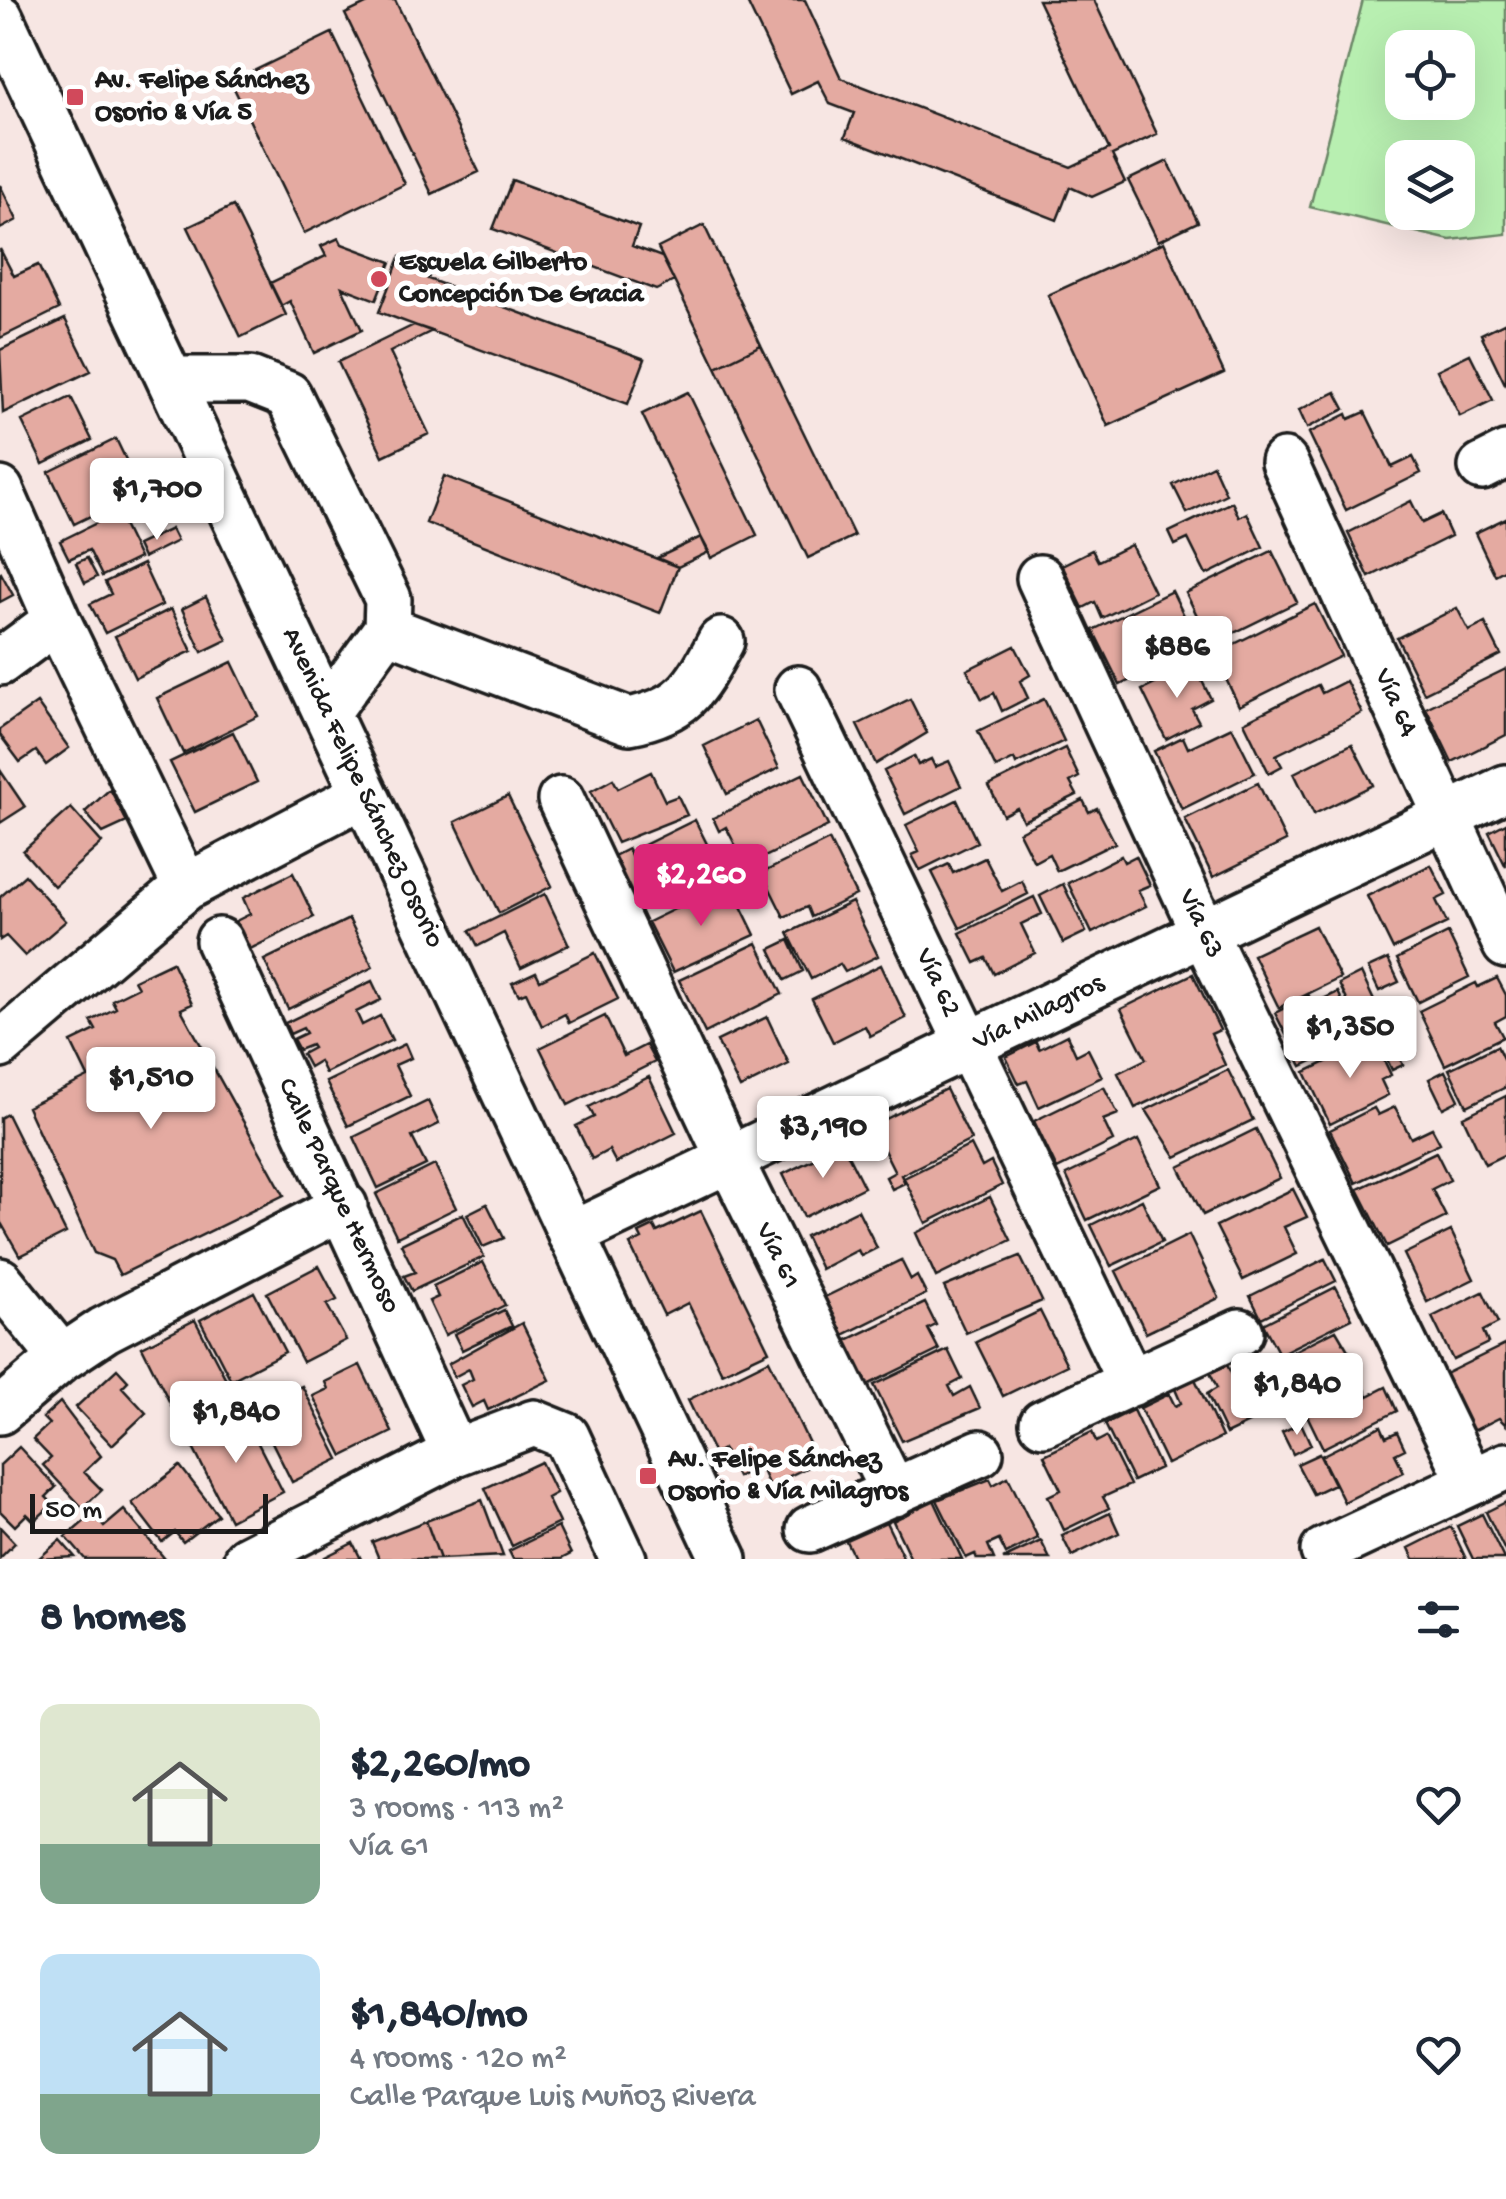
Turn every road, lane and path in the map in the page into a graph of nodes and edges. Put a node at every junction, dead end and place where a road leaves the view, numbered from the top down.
1 (0, 18) edge
2 (172, 380) junction
3 (1284, 462) dead end
4 (0, 490) edge
5 (1040, 578) dead end
6 (57, 620) junction
7 (387, 629) junction
8 (721, 641) dead end
9 (0, 662) edge
10 (798, 690) dead end
11 (327, 712) junction
12 (1506, 788) edge
13 (364, 794) junction
14 (561, 800) dead end
15 (1444, 814) junction
16 (186, 887) junction
17 (1204, 933) junction
18 (219, 941) dead end
19 (1506, 945) edge
20 (0, 1045) edge
21 (967, 1048) junction
22 (730, 1160) junction
23 (344, 1206) junction
24 (571, 1235) junction
25 (0, 1281) edge
26 (1240, 1332) dead end
27 (62, 1358) junction
28 (1132, 1383) junction
29 (0, 1411) edge
30 (1042, 1423) dead end
31 (455, 1453) junction
32 (980, 1453) dead end
33 (1489, 1474) edge
34 (894, 1492) junction
35 (810, 1529) dead end
36 (1324, 1551) dead end
37 (247, 1559) edge
38 (623, 1559) edge
39 (724, 1559) edge

1 - 2 street, Avenida Felipe Sánchez Osorio
2 - 7 street
2 - 11 street, Avenida Felipe Sánchez Osorio
3 - 15 street, Vía 64
4 - 6 street
5 - 17 street, Vía 63
6 - 9 street
6 - 16 street
7 - 8 street
7 - 11 street
10 - 21 street, Vía 62
11 - 13 street, Avenida Felipe Sánchez Osorio
12 - 15 street, Vía Milagros
13 - 16 street
13 - 24 street, Avenida Felipe Sánchez Osorio
14 - 22 street, Vía 61
15 - 17 street, Vía Milagros
15 - 19 street, Vía 64
16 - 20 street
17 - 21 street, Vía Milagros
17 - 33 street, Vía 63
18 - 23 street, Calle Parque Hermoso
21 - 22 street, Vía Milagros
21 - 28 street, Vía 62
22 - 24 street, Vía Milagros
22 - 34 street, Vía 61
23 - 27 street
23 - 31 street, Calle Parque Hermoso
24 - 39 street, Avenida Felipe Sánchez Osorio
25 - 27 street
26 - 28 street
27 - 29 street
28 - 30 street
31 - 37 street
31 - 38 street
32 - 34 street
33 - 36 street, Vía 63
34 - 35 street

